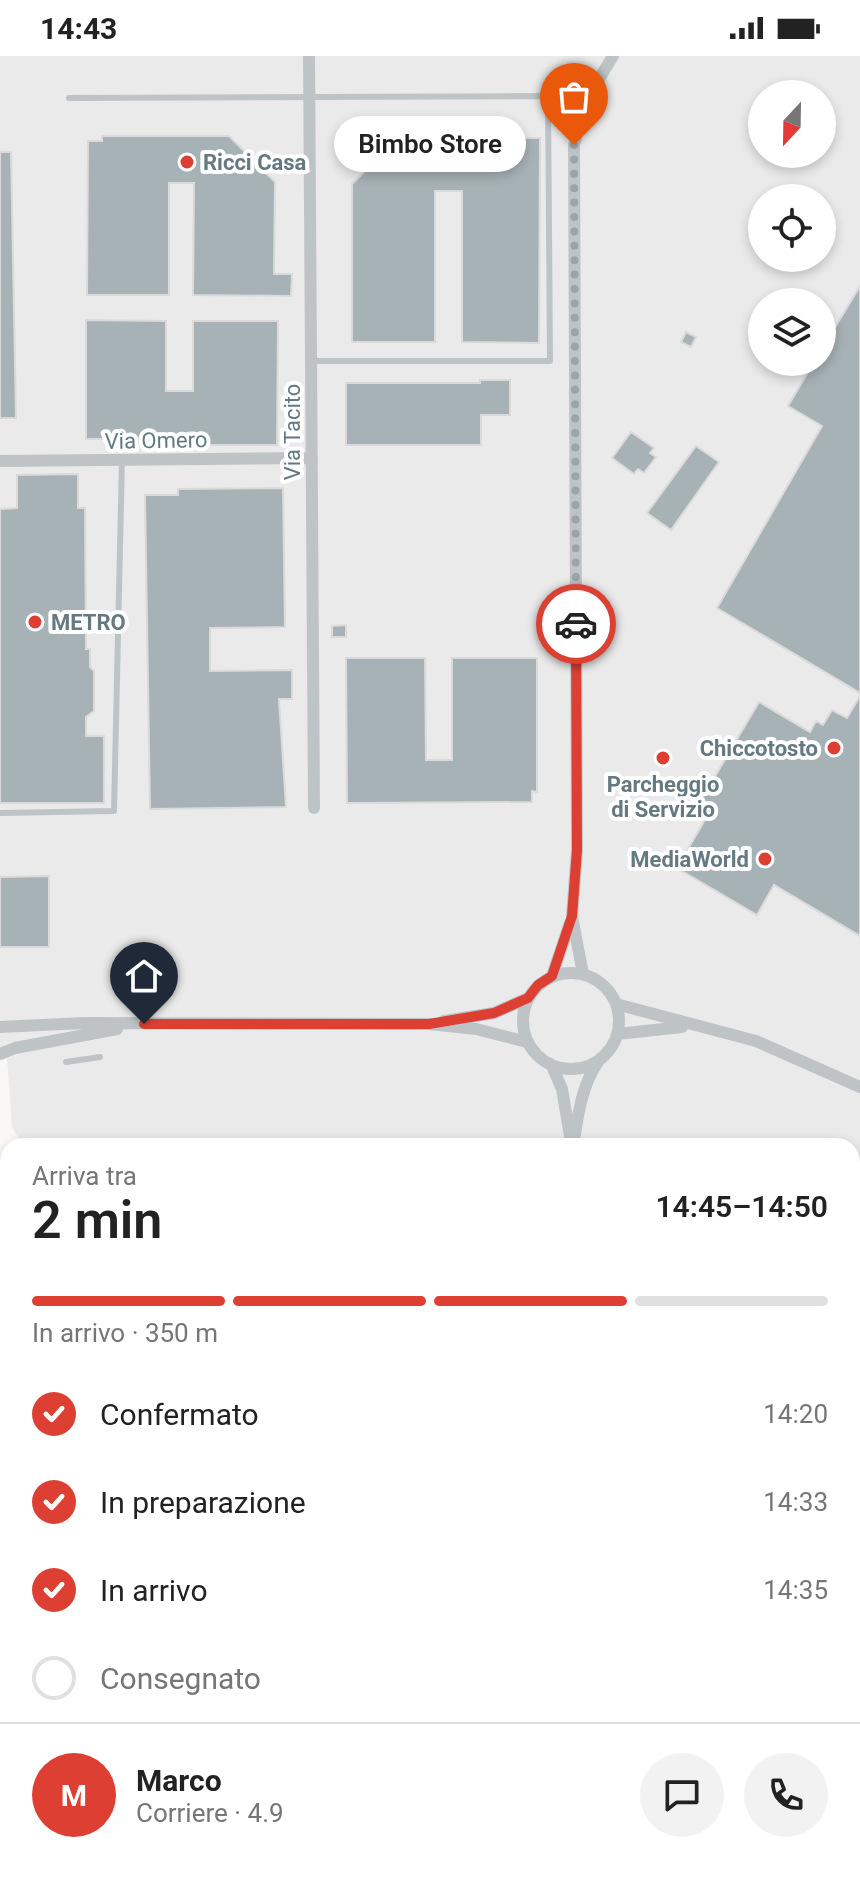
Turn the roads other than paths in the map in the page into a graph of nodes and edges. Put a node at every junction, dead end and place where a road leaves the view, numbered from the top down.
1 (309, 56) edge
2 (613, 56) edge
3 (309, 97) junction
4 (69, 98) dead end
5 (311, 361) junction
6 (312, 458) junction
7 (122, 460) junction
8 (0, 461) edge
9 (314, 808) dead end
10 (0, 813) edge
11 (572, 916) junction
12 (583, 974) junction
13 (552, 976) junction
14 (528, 998) junction
15 (616, 1004) junction
16 (144, 1024) junction
17 (429, 1024) junction
18 (693, 1026) junction
19 (0, 1027) edge
20 (617, 1034) junction
21 (527, 1042) junction
22 (0, 1054) edge
23 (100, 1057) dead end
24 (600, 1060) junction
25 (66, 1062) dead end
26 (552, 1066) junction
27 (860, 1087) edge
28 (571, 1138) edge
29 (574, 1138) edge

1 - 3 street, Via Tacito
2 - 11 street
3 - 4 lane
3 - 5 street, Via Tacito
3 - 5 lane
5 - 6 street, Via Tacito
6 - 7 street, Via Omero
6 - 9 street, Via Tacito
7 - 8 street, Via Omero
7 - 10 lane
11 - 12 street
11 - 13 street
12 - 13 street
12 - 15 street
13 - 14 street
14 - 17 street
14 - 21 street
15 - 18 street
15 - 20 street
16 - 17 street
16 - 19 street
16 - 22 street
17 - 21 street
18 - 20 street
18 - 27 street
20 - 24 street
21 - 26 street
23 - 25 lane
24 - 26 street
24 - 29 street
26 - 28 street

